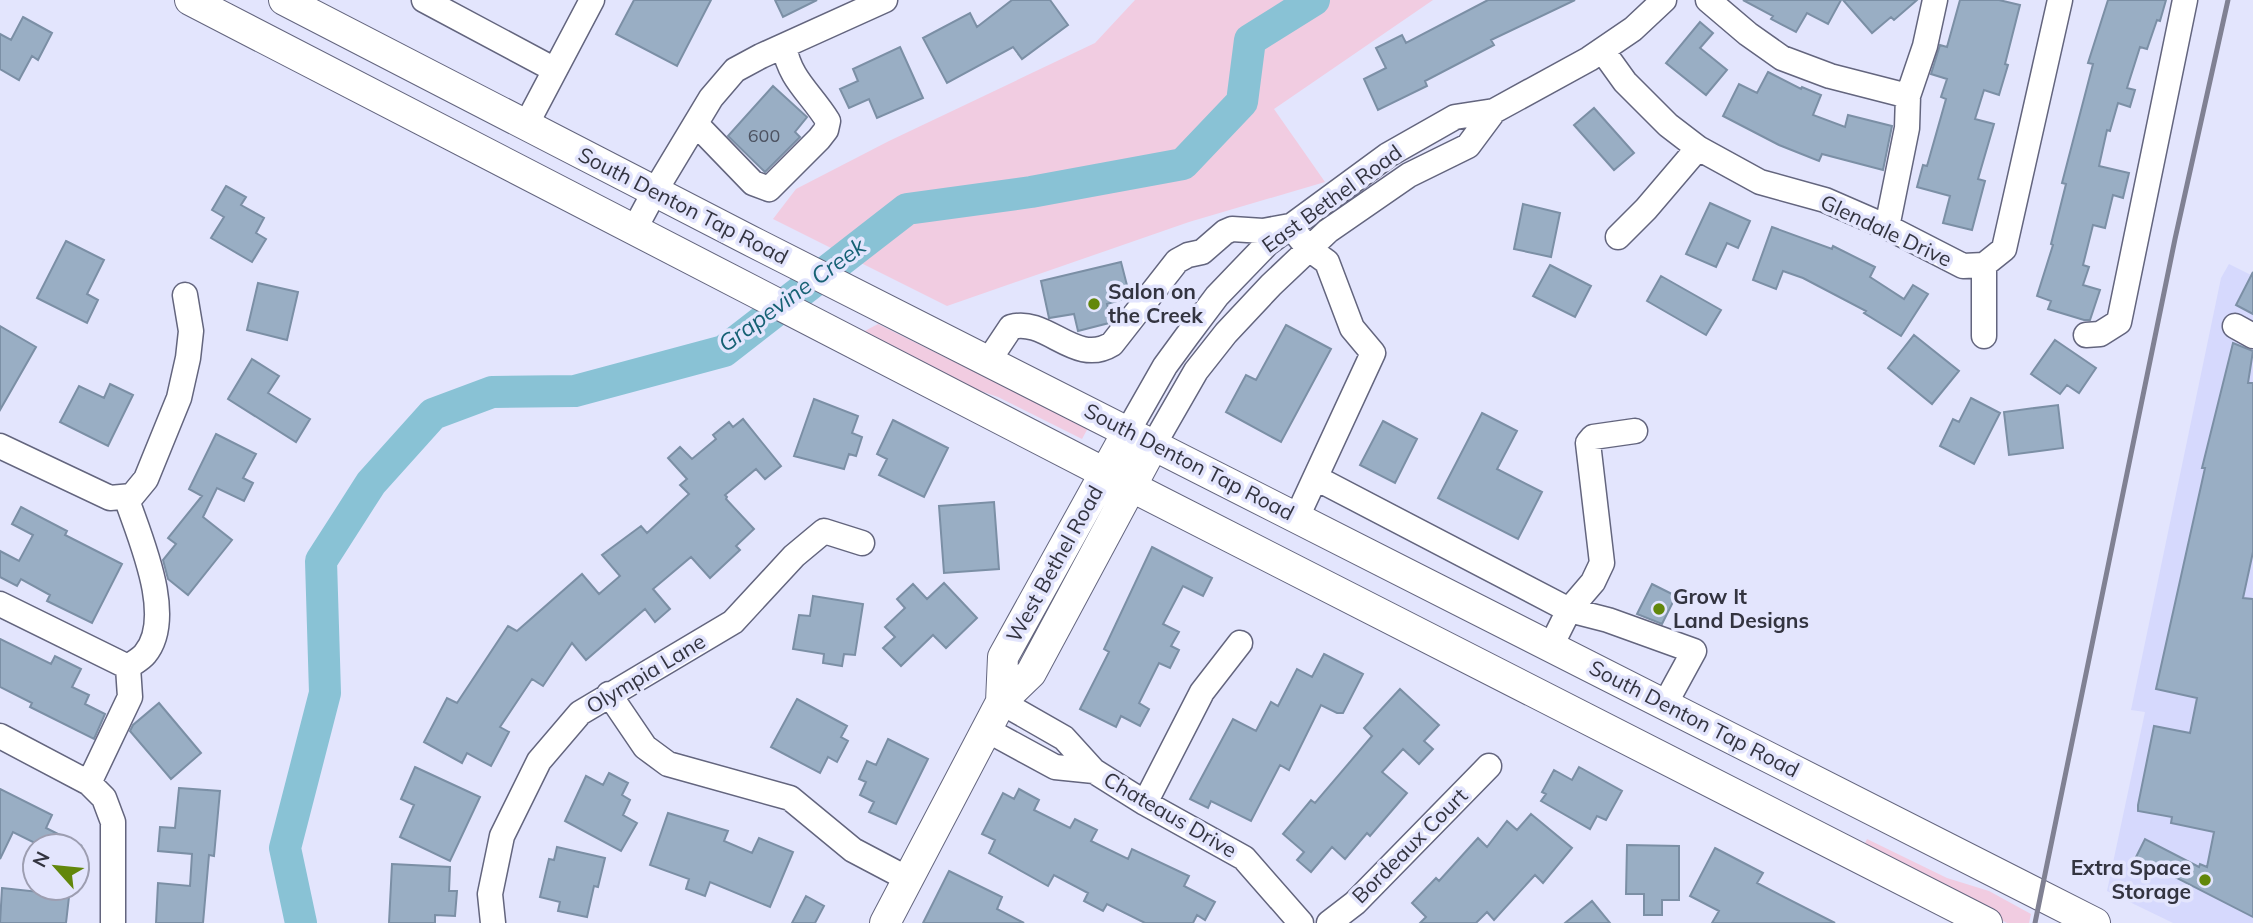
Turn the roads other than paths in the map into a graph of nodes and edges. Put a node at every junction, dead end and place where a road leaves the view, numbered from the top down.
1 (190, 0) edge
2 (424, 0) edge
3 (593, 0) edge
4 (885, 0) edge
5 (1664, 0) edge
6 (1708, 0) edge
7 (1936, 0) edge
8 (2060, 0) edge
9 (2185, 0) edge
10 (300, 3) edge
11 (783, 46) junction
12 (1602, 50) junction
13 (289, 51) junction
14 (555, 69) junction
15 (1908, 96) junction
16 (1494, 111) junction
17 (696, 124) junction
18 (526, 125) junction
19 (1698, 148) junction
20 (654, 191) junction
21 (1290, 226) junction
22 (1887, 227) junction
23 (634, 230) junction
24 (1618, 237) dead end
25 (1309, 249) junction
26 (1984, 265) junction
27 (185, 295) dead end
28 (2086, 334) dead end
29 (1984, 336) dead end
30 (989, 360) junction
31 (1635, 431) dead end
32 (1141, 438) junction
33 (0, 446) edge
34 (1105, 473) junction
35 (1315, 478) junction
36 (1132, 487) junction
37 (126, 497) junction
38 (1297, 517) junction
39 (862, 543) dead end
40 (0, 604) edge
41 (1569, 610) junction
42 (1240, 643) dead end
43 (1551, 646) junction
44 (128, 667) junction
45 (1529, 688) junction
46 (609, 694) junction
47 (1001, 702) junction
48 (1665, 704) junction
49 (987, 730) junction
50 (0, 736) edge
51 (1489, 766) dead end
52 (1094, 771) junction
53 (89, 783) junction
54 (1838, 792) junction
55 (1145, 803) junction
56 (1817, 836) junction
57 (908, 879) junction
58 (113, 923) edge
59 (493, 923) edge
60 (885, 923) edge
61 (1301, 923) edge
62 (1329, 923) edge
63 (1987, 923) edge
64 (2095, 923) edge

1 - 13 main road, South Denton Tap Road
2 - 14 street
3 - 14 street
4 - 11 street
5 - 12 street, East Bethel Road
6 - 15 street
7 - 15 street
8 - 26 street
9 - 28 street
10 - 13 main road
10 - 18 main road, South Denton Tap Road
11 - 17 street
11 - 17 street
12 - 16 street, East Bethel Road
12 - 19 street, Glendale Drive
13 - 23 main road, South Denton Tap Road
14 - 18 street
15 - 22 street
16 - 21 street, East Bethel Road
16 - 25 street, East Bethel Road
17 - 20 street
18 - 20 main road, South Denton Tap Road
19 - 22 street, Glendale Drive
19 - 24 street
20 - 23 street
20 - 30 main road, South Denton Tap Road
21 - 25 street
21 - 30 street
21 - 32 street, East Bethel Road
22 - 26 street, Glendale Drive
23 - 34 main road, South Denton Tap Road
25 - 32 street, East Bethel Road
25 - 35 street
26 - 29 street
27 - 37 street
30 - 32 main road, South Denton Tap Road
31 - 41 street
32 - 34 main road, West Bethel Road
32 - 36 main road, West Bethel Road
32 - 38 main road, South Denton Tap Road
33 - 37 street
34 - 36 main road, South Denton Tap Road
34 - 47 main road, West Bethel Road
35 - 38 street
35 - 41 street
36 - 45 main road, South Denton Tap Road
36 - 47 main road, West Bethel Road
37 - 44 street
38 - 43 main road, South Denton Tap Road
39 - 46 street, Olympia Lane
40 - 44 street
41 - 43 street
41 - 48 street
42 - 55 street
43 - 45 main road
43 - 48 main road, South Denton Tap Road
44 - 53 street
45 - 56 main road, South Denton Tap Road
46 - 57 street
46 - 59 street, Olympia Lane
47 - 49 main road, West Bethel Road
47 - 52 street, Chateaus Drive
48 - 54 main road, South Denton Tap Road
49 - 52 street, Chateaus Drive
49 - 57 main road, West Bethel Road
50 - 53 street
51 - 62 street, Bordeaux Court
52 - 55 street, Chateaus Drive
53 - 58 street
54 - 56 main road
54 - 64 main road, South Denton Tap Road
55 - 61 street, Chateaus Drive
56 - 63 main road, South Denton Tap Road
57 - 60 main road, West Bethel Road

